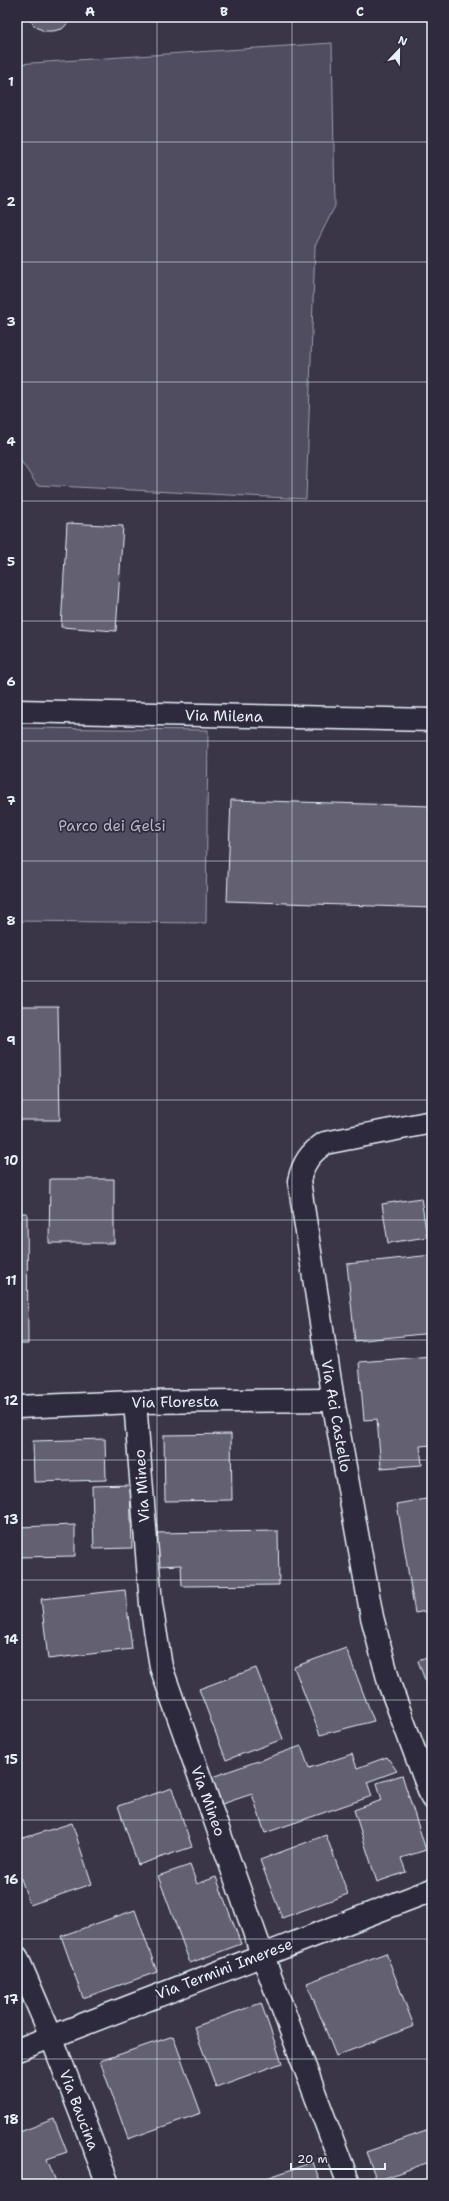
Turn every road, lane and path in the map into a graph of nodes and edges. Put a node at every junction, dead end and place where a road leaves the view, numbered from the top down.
1 (17, 711) edge
2 (432, 720) edge
3 (432, 1122) edge
4 (333, 1400) junction
5 (135, 1402) junction
6 (17, 1406) edge
7 (432, 1798) edge
8 (432, 1890) edge
9 (262, 1954) junction
10 (17, 1957) edge
11 (51, 2036) junction
12 (17, 2050) edge
13 (108, 2184) edge
14 (349, 2184) edge

1 - 2 street, Via Milena
3 - 4 street, Via Aci Castello
4 - 5 street, Via Floresta
4 - 7 street, Via Aci Castello
5 - 6 street, Via Floresta
5 - 9 street, Via Mineo
8 - 9 street, Via Termini Imerese
9 - 11 street, Via Termini Imerese
9 - 14 street, Via Mineo
10 - 11 street, Via Baucina
11 - 12 street, Via Termini Imerese
11 - 13 street, Via Baucina

